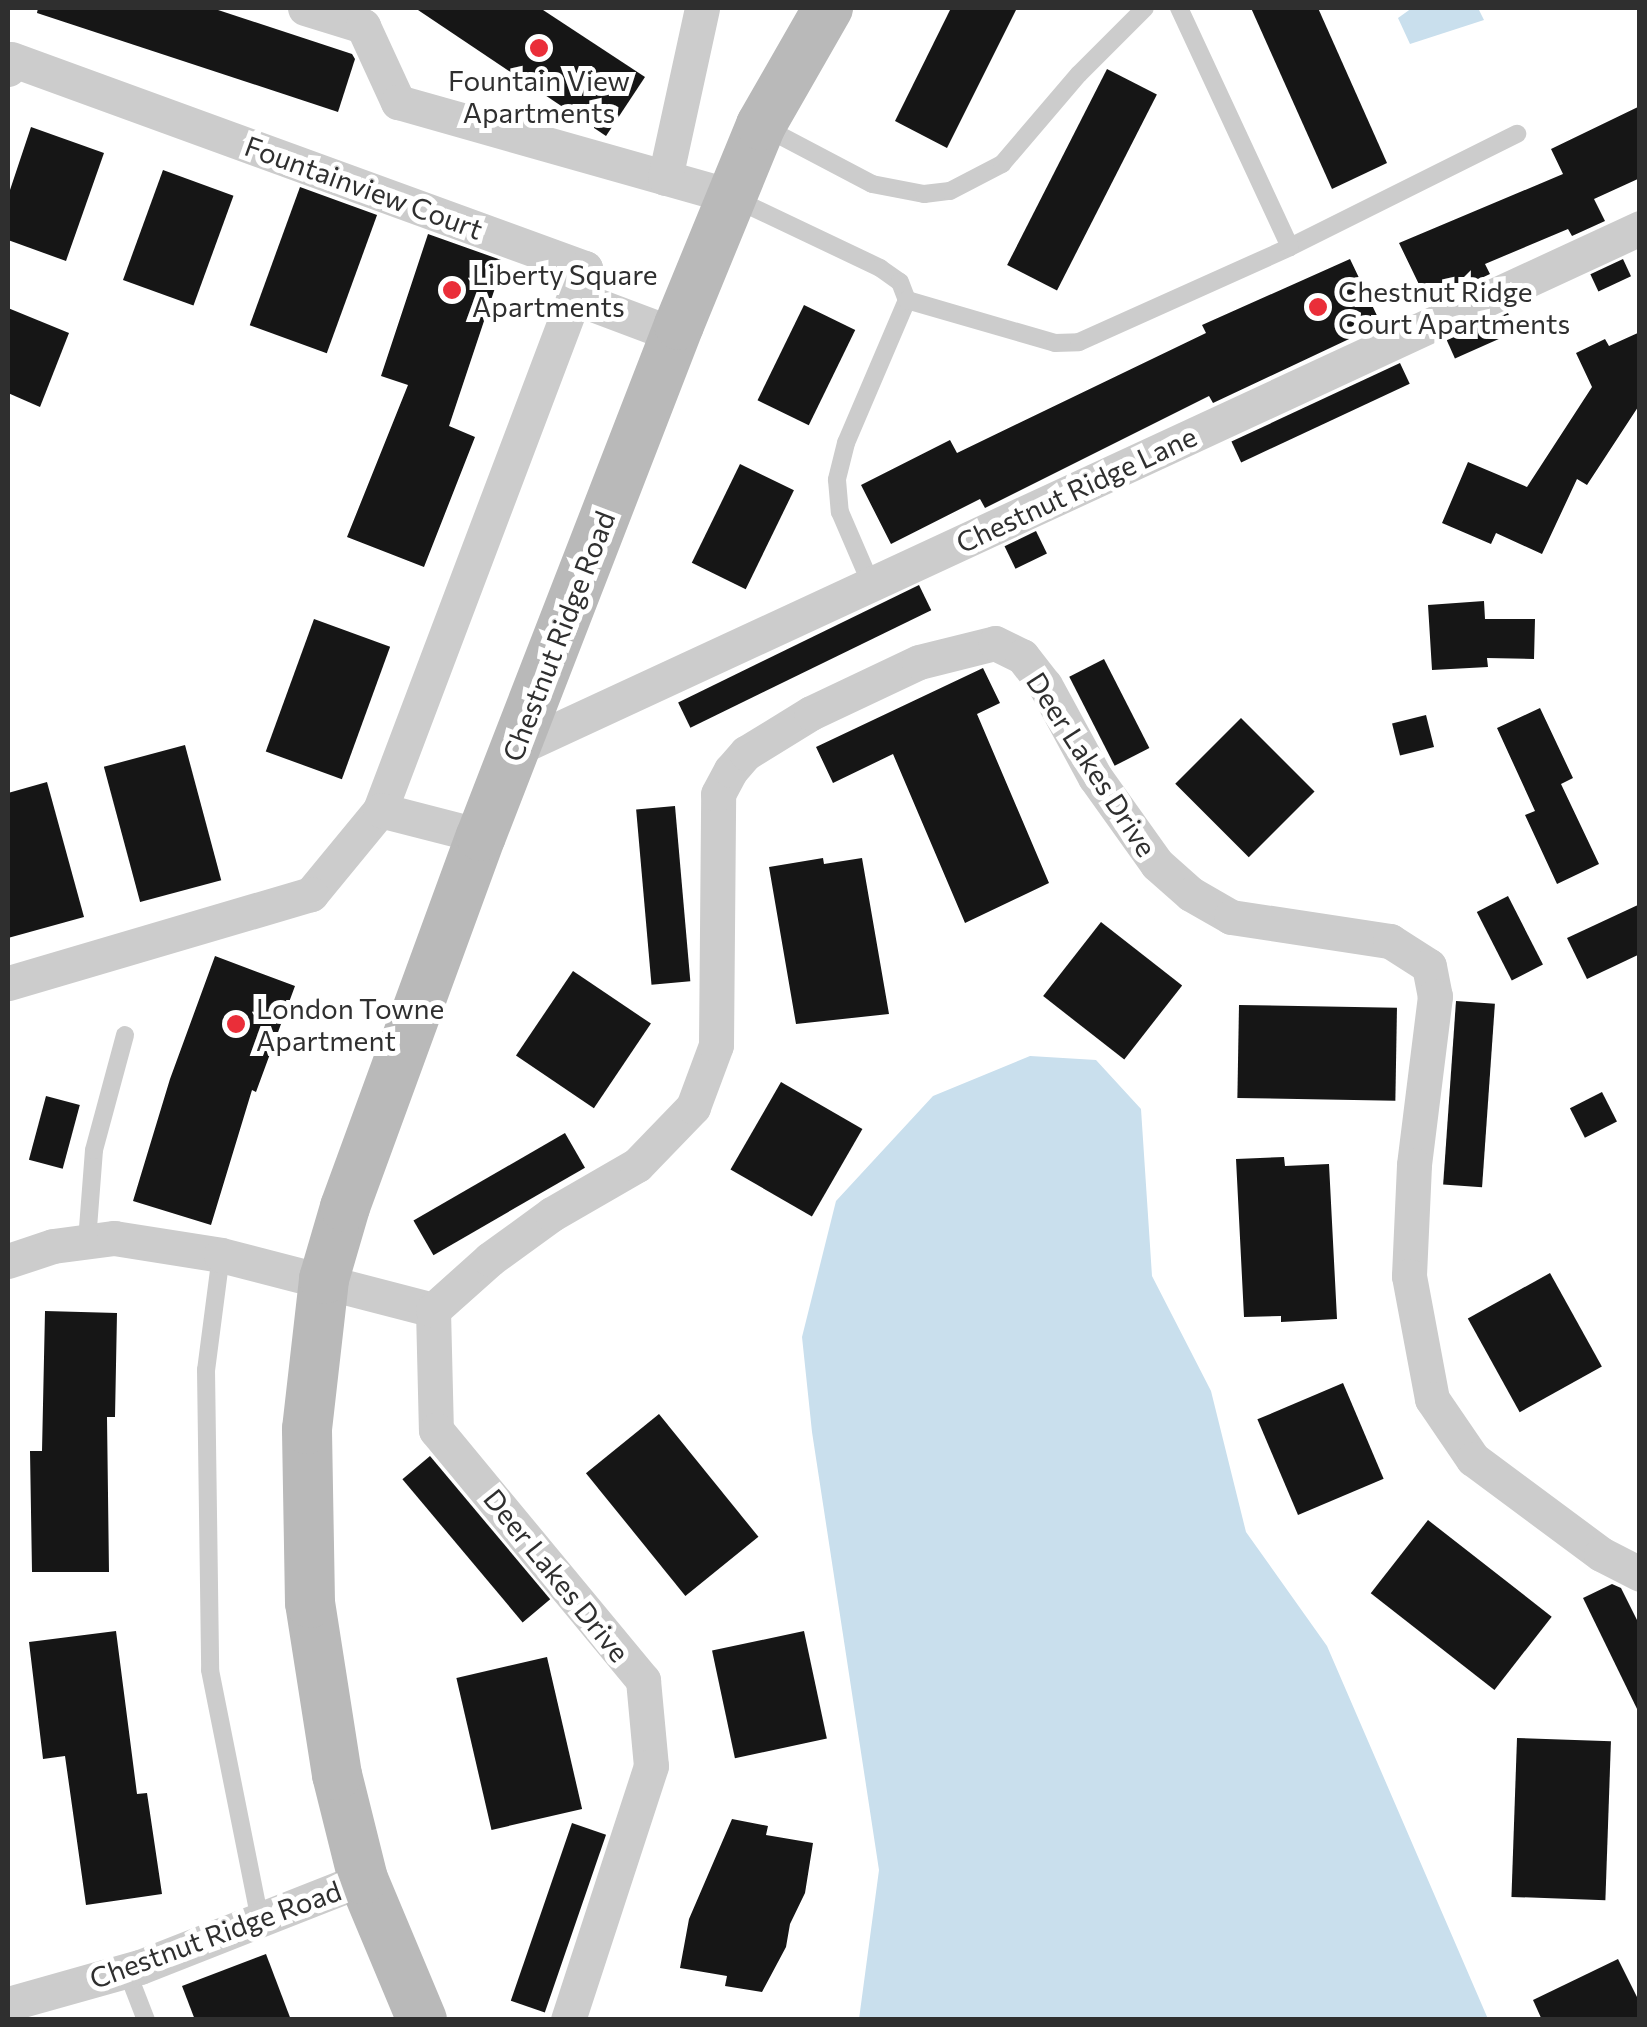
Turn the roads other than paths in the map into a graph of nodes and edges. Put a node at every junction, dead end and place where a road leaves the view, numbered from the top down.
1 (305, 8) edge
2 (702, 8) edge
3 (828, 8) edge
4 (1145, 8) edge
5 (1178, 8) edge
6 (369, 17) edge
7 (10, 64) edge
8 (761, 125) junction
9 (1517, 134) dead end
10 (665, 178) junction
11 (730, 196) junction
12 (1640, 228) edge
13 (1290, 248) junction
14 (574, 298) junction
15 (908, 300) junction
16 (675, 336) junction
17 (870, 584) junction
18 (513, 750) junction
19 (380, 810) junction
20 (481, 836) junction
21 (8, 983) edge
22 (125, 1035) dead end
23 (87, 1241) junction
24 (221, 1255) junction
25 (8, 1261) edge
26 (324, 1279) junction
27 (432, 1310) junction
28 (1640, 1574) edge
29 (364, 1879) junction
30 (260, 1920) junction
31 (128, 1970) junction
32 (8, 2006) edge
33 (12, 2020) edge
34 (146, 2020) edge
35 (422, 2020) edge
36 (568, 2020) edge

1 - 6 street
2 - 10 street
3 - 8 street, Chestnut Ridge Road
4 - 8 lane
5 - 13 lane
6 - 10 street
7 - 14 street, Fountainview Court
8 - 11 street, Chestnut Ridge Road
9 - 13 lane
10 - 11 street
11 - 15 lane
11 - 16 street, Chestnut Ridge Road
12 - 17 street, Chestnut Ridge Lane
13 - 15 lane
14 - 16 street
14 - 19 street
15 - 17 lane
16 - 18 street, Chestnut Ridge Road
17 - 18 street, Chestnut Ridge Lane
18 - 20 street, Chestnut Ridge Road
19 - 20 street
19 - 21 street
20 - 26 street, Chestnut Ridge Road
22 - 23 lane
23 - 24 street
23 - 25 street
24 - 26 street
24 - 30 lane
26 - 27 street
26 - 29 street, Chestnut Ridge Road
27 - 28 street, Deer Lakes Drive
27 - 36 street, Deer Lakes Drive
29 - 30 street, Chestnut Ridge Road
29 - 35 street, Chestnut Ridge Road
30 - 31 street, Chestnut Ridge Road
31 - 32 street, Chestnut Ridge Road
31 - 34 lane
32 - 33 lane

